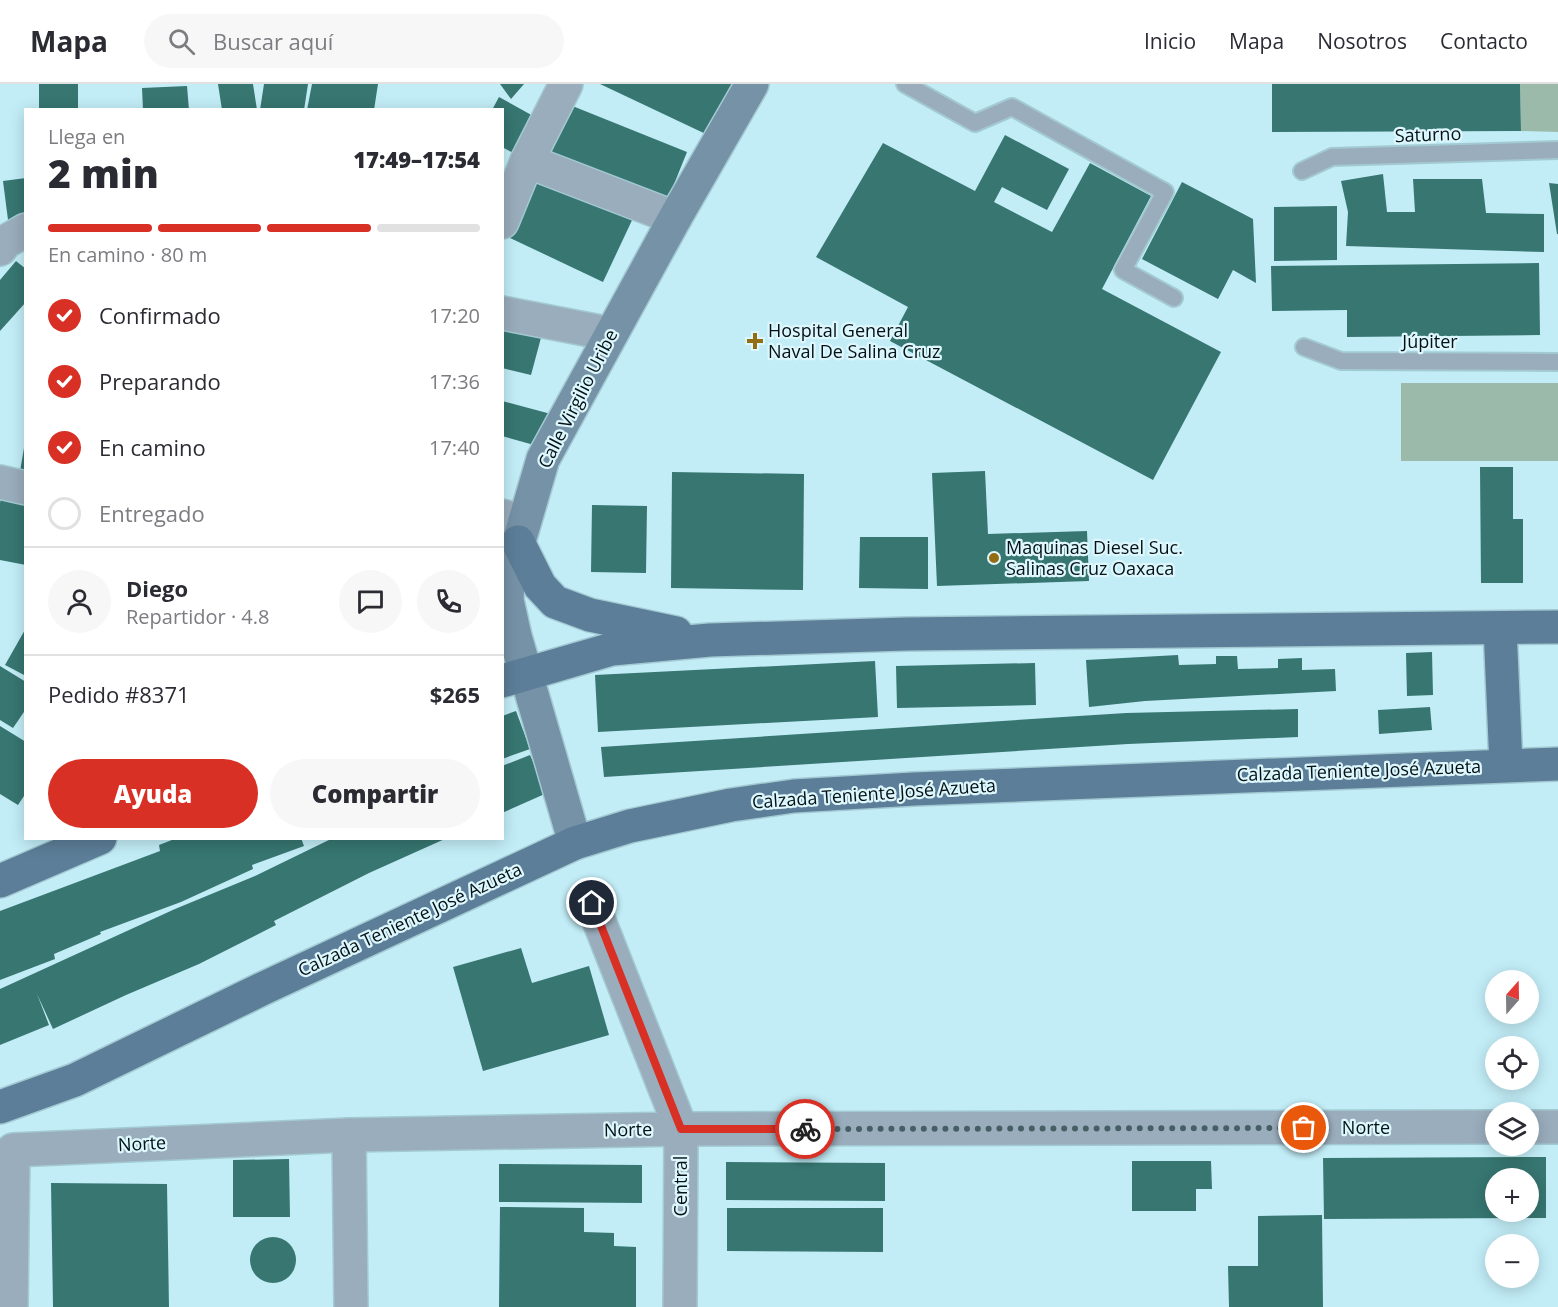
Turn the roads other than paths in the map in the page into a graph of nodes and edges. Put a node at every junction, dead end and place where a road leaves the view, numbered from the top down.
1 (566, 84) edge
2 (752, 84) edge
3 (905, 84) edge
4 (1558, 150) edge
5 (527, 161) junction
6 (1302, 171) dead end
7 (504, 217) edge
8 (675, 218) junction
9 (24, 232) edge
10 (0, 249) edge
11 (1174, 298) dead end
12 (504, 313) edge
13 (611, 334) junction
14 (1304, 347) dead end
15 (1558, 362) edge
16 (0, 482) edge
17 (24, 488) edge
18 (512, 536) edge
19 (1558, 627) edge
20 (1500, 628) junction
21 (710, 640) junction
22 (514, 677) edge
23 (1558, 764) edge
24 (1506, 765) junction
25 (95, 840) edge
26 (575, 843) junction
27 (0, 881) edge
28 (592, 903) dead end
29 (0, 1107) edge
30 (1485, 1127) edge
31 (1539, 1127) edge
32 (1558, 1127) edge
33 (681, 1129) junction
34 (349, 1135) junction
35 (10, 1307) edge
36 (351, 1307) edge
37 (680, 1307) edge

1 - 5 street
2 - 8 street, Calle Virgilio Uribe
3 - 11 lane
4 - 6 lane, Saturno
5 - 7 street
5 - 8 street
8 - 13 street, Calle Virgilio Uribe
9 - 10 street
12 - 13 street
13 - 18 street, Calle Virgilio Uribe
14 - 15 lane, Júpiter
16 - 17 street
18 - 21 main road
18 - 22 street, Calle Virgilio Uribe
19 - 20 main road
20 - 21 main road
20 - 24 main road
21 - 22 main road
22 - 26 street, Calle Virgilio Uribe
23 - 24 main road, Calzada Teniente José Azueta
24 - 26 main road, Calzada Teniente José Azueta
25 - 27 main road
26 - 29 main road, Calzada Teniente José Azueta
28 - 33 street, Central
30 - 33 street, Norte
31 - 32 street
33 - 34 street, Norte
33 - 37 street, Central
34 - 35 street, Norte
34 - 36 street

